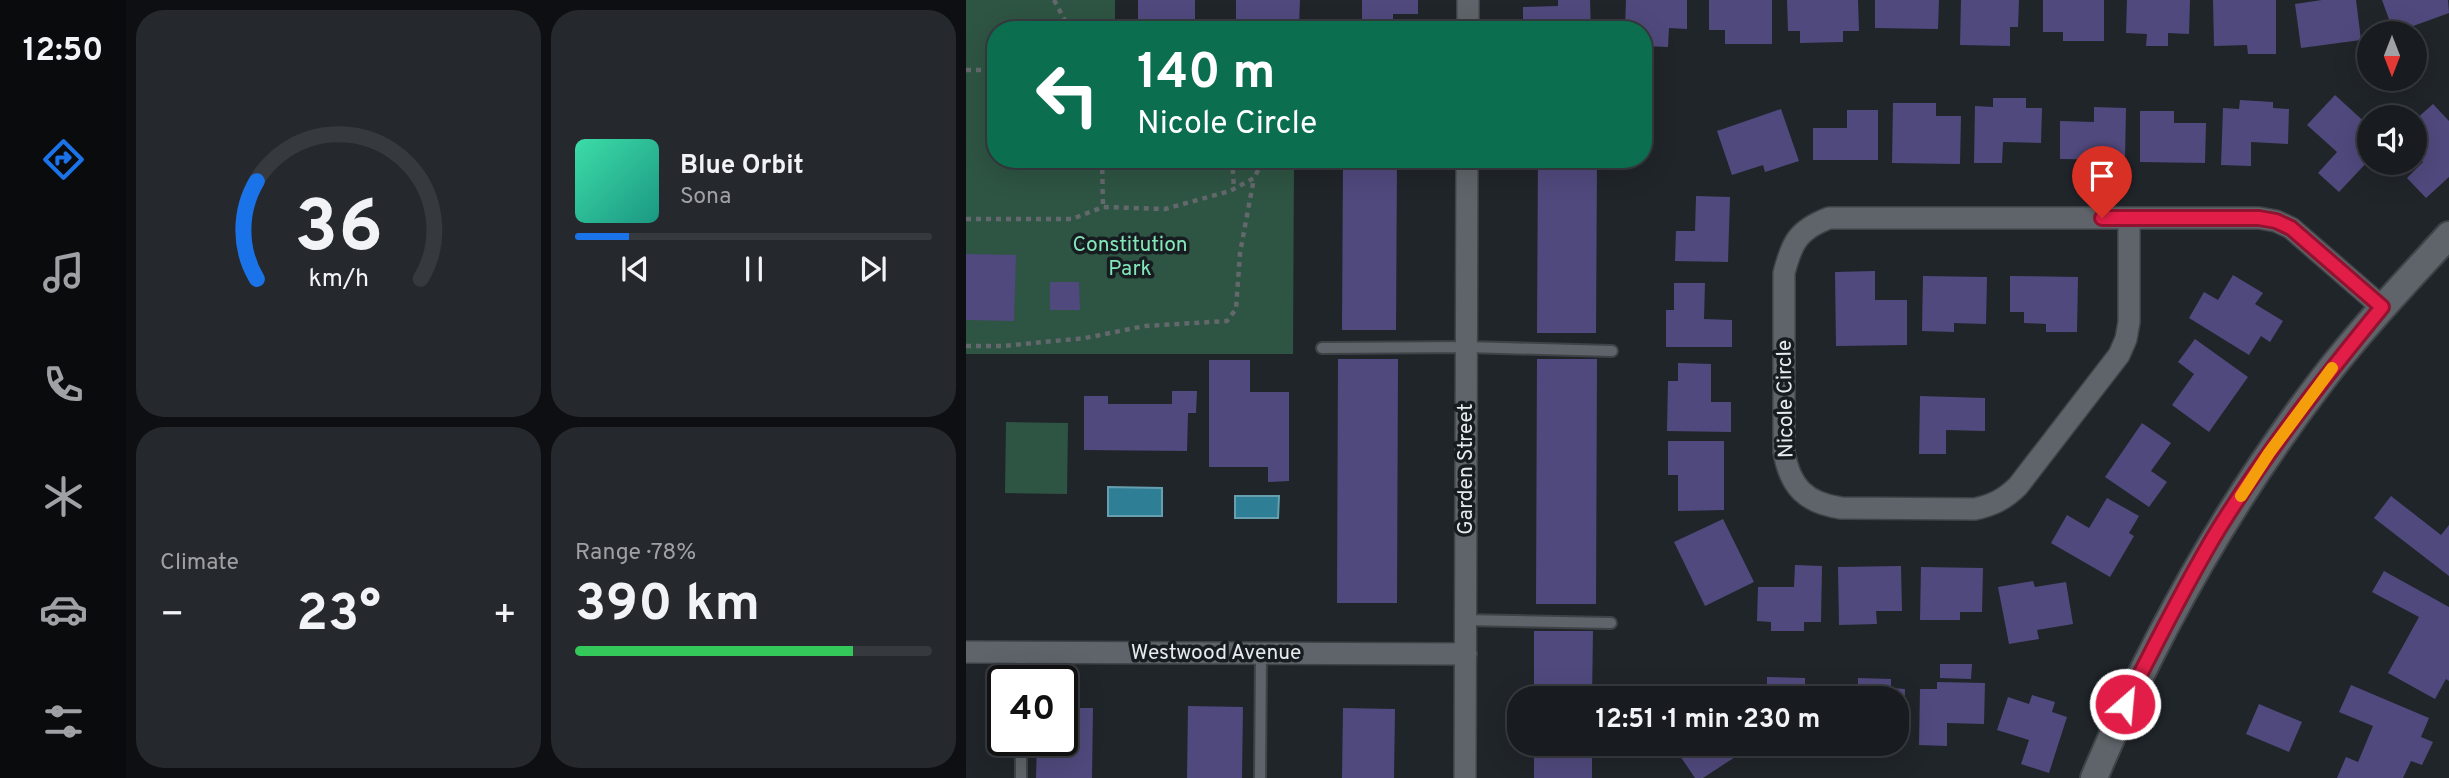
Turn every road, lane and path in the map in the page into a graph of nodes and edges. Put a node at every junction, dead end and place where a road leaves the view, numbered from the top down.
1 (1055, 0) edge
2 (1468, 0) edge
3 (1066, 21) edge
4 (1468, 21) edge
5 (966, 70) edge
6 (987, 70) edge
7 (1102, 168) edge
8 (1233, 168) edge
9 (1259, 168) edge
10 (1467, 168) edge
11 (1254, 178) junction
12 (1234, 188) junction
13 (1103, 207) junction
14 (2129, 218) junction
15 (966, 219) edge
16 (2449, 235) edge
17 (2382, 307) junction
18 (966, 346) edge
19 (1322, 348) dead end
20 (1466, 348) junction
21 (1612, 351) dead end
22 (1466, 620) junction
23 (1611, 623) dead end
24 (966, 652) edge
25 (1021, 652) junction
26 (1261, 653) junction
27 (1466, 654) junction
28 (1021, 665) edge
29 (1021, 756) edge
30 (1021, 778) edge
31 (1260, 778) edge
32 (1465, 778) edge
33 (2094, 778) edge

1 - 3 path
2 - 4 street
5 - 6 path
7 - 13 path
8 - 12 path
9 - 11 path
10 - 20 street, Garden Street
11 - 12 path
11 - 18 path
12 - 13 path
13 - 15 path
14 - 14 street, Nicole Circle
14 - 17 street, Nicole Circle
16 - 17 street
17 - 33 street
19 - 20 lane
20 - 21 lane
20 - 22 street, Garden Street
22 - 23 lane
22 - 27 street, Garden Street
24 - 25 street, Westwood Avenue
25 - 26 street, Westwood Avenue
25 - 28 lane
26 - 27 street, Westwood Avenue
26 - 31 lane
27 - 32 street, Garden Street
29 - 30 lane

